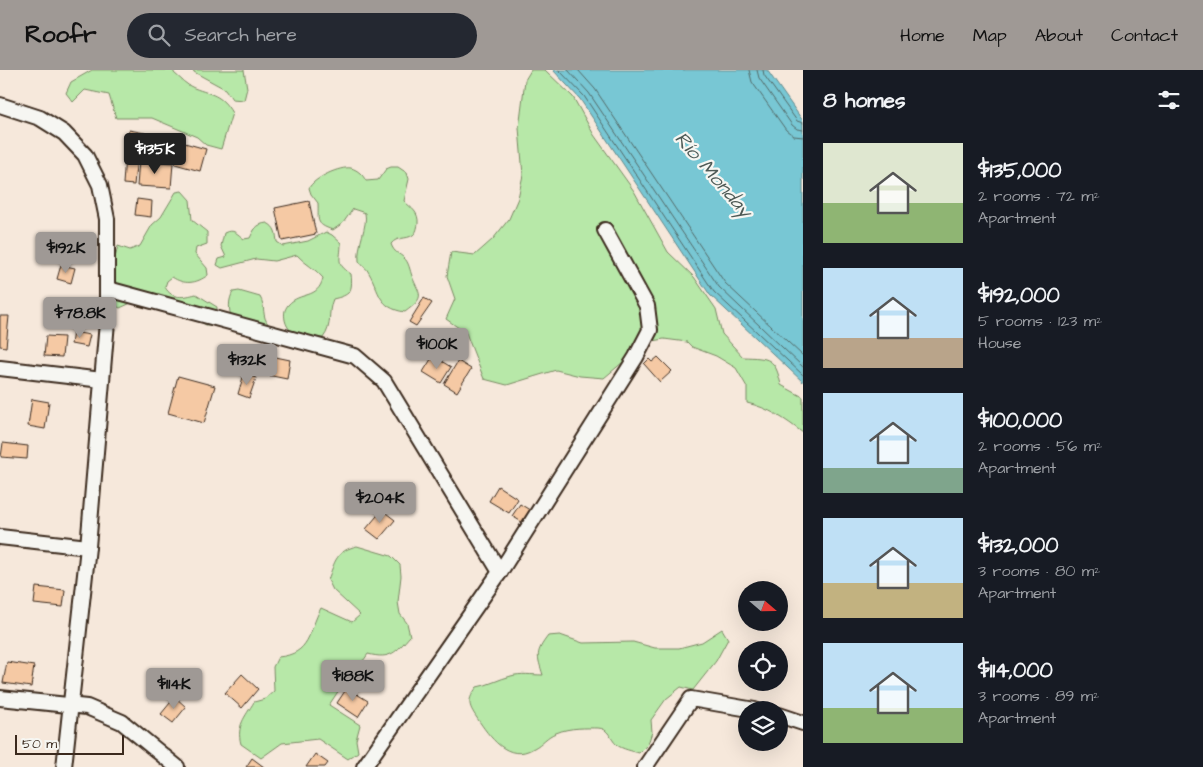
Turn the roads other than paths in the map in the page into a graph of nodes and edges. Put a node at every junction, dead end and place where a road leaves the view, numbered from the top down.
1 (0, 105) edge
2 (605, 230) dead end
3 (108, 289) junction
4 (0, 368) edge
5 (102, 380) junction
6 (0, 537) edge
7 (88, 548) junction
8 (500, 572) junction
9 (0, 698) edge
10 (70, 704) junction
11 (738, 707) edge
12 (788, 718) edge
13 (803, 723) edge
14 (64, 767) edge
15 (177, 767) edge
16 (364, 767) edge
17 (645, 767) edge

1 - 3 street
2 - 8 street
3 - 5 street
3 - 8 street
4 - 5 street
5 - 7 street
6 - 7 street
7 - 10 street
8 - 16 street
9 - 10 street
10 - 14 street
10 - 15 street
11 - 17 street
12 - 13 street

